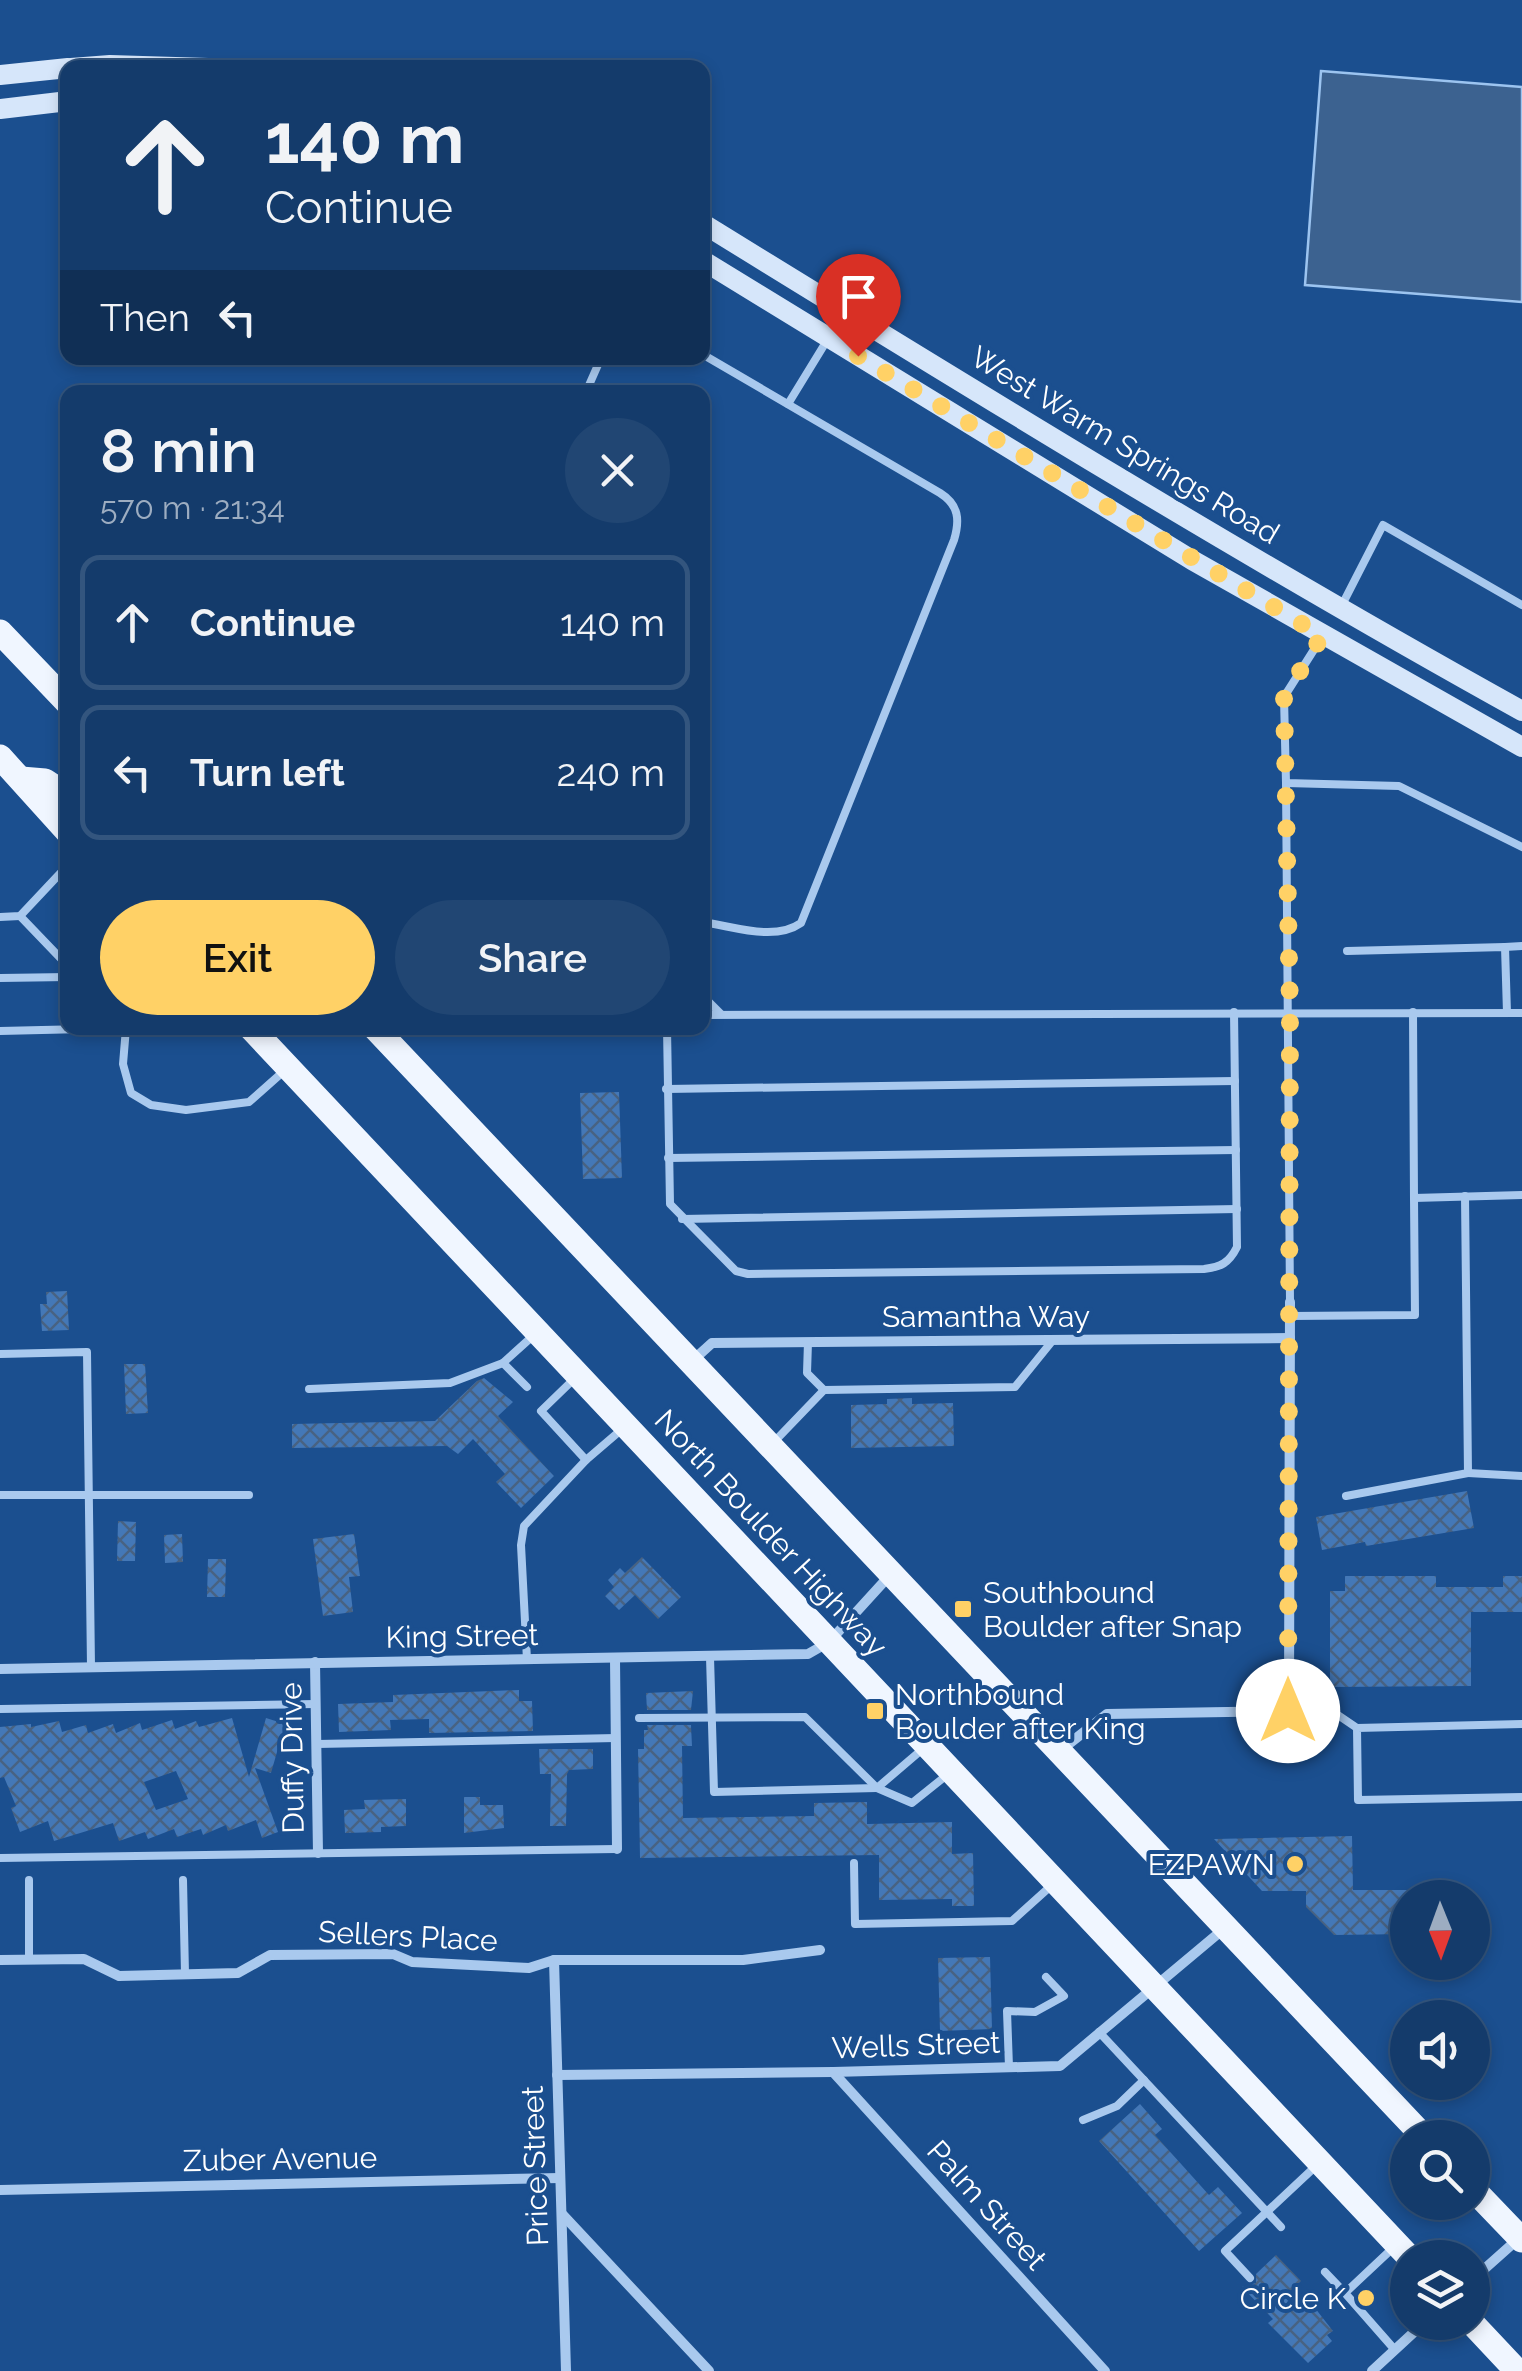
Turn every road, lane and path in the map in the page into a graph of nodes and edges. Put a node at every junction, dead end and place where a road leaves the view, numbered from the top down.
1 (60, 69) edge
2 (0, 75) edge
3 (60, 102) edge
4 (0, 109) edge
5 (710, 228) edge
6 (710, 265) edge
7 (845, 311) junction
8 (828, 337) junction
9 (710, 359) edge
10 (788, 404) junction
11 (1522, 605) edge
12 (1340, 608) junction
13 (0, 632) edge
14 (1322, 636) junction
15 (60, 695) edge
16 (1522, 710) edge
17 (1522, 747) edge
18 (0, 757) edge
19 (21, 779) junction
20 (1286, 783) junction
21 (60, 791) edge
22 (60, 823) edge
23 (1522, 846) edge
24 (60, 874) edge
25 (20, 916) junction
26 (0, 917) edge
27 (710, 923) edge
28 (1505, 946) junction
29 (1522, 946) edge
30 (1347, 951) dead end
31 (60, 958) edge
32 (60, 977) edge
33 (0, 978) edge
34 (710, 1003) edge
35 (1234, 1012) junction
36 (1290, 1012) junction
37 (1413, 1012) junction
38 (1507, 1012) junction
39 (1522, 1012) edge
40 (710, 1014) edge
41 (721, 1014) junction
42 (60, 1030) edge
43 (0, 1031) edge
44 (125, 1035) edge
45 (257, 1035) edge
46 (381, 1035) edge
47 (668, 1035) edge
48 (288, 1068) junction
49 (1235, 1080) junction
50 (666, 1089) junction
51 (1236, 1150) junction
52 (668, 1158) junction
53 (1522, 1194) edge
54 (1465, 1196) junction
55 (1414, 1198) junction
56 (1236, 1210) junction
57 (682, 1219) junction
58 (1290, 1302) joint
59 (1290, 1316) junction
60 (538, 1332) junction
61 (1290, 1338) junction
62 (1053, 1340) junction
63 (808, 1342) junction
64 (0, 1354) edge
65 (504, 1362) junction
66 (690, 1362) junction
67 (578, 1375) junction
68 (527, 1387) dead end
69 (308, 1389) dead end
70 (824, 1390) junction
71 (626, 1426) junction
72 (770, 1446) junction
73 (586, 1460) junction
74 (1468, 1474) junction
75 (1522, 1476) edge
76 (0, 1494) edge
77 (89, 1494) junction
78 (249, 1495) dead end
79 (1346, 1496) dead end
80 (891, 1574) junction
81 (829, 1642) junction
82 (710, 1657) junction
83 (614, 1659) junction
84 (527, 1660) junction
85 (316, 1662) junction
86 (91, 1667) junction
87 (0, 1669) edge
88 (316, 1704) junction
89 (0, 1709) edge
90 (1288, 1711) junction
91 (712, 1716) junction
92 (639, 1718) dead end
93 (1522, 1724) edge
94 (1356, 1728) junction
95 (616, 1738) junction
96 (316, 1744) junction
97 (926, 1745) junction
98 (1060, 1750) junction
99 (951, 1772) junction
100 (877, 1788) junction
101 (1522, 1798) edge
102 (618, 1849) joint
103 (318, 1853) junction
104 (0, 1858) edge
105 (854, 1863) dead end
106 (29, 1880) dead end
107 (184, 1880) dead end
108 (1056, 1882) junction
109 (1226, 1927) junction
110 (820, 1950) dead end
111 (0, 1960) edge
112 (30, 1960) junction
113 (554, 1960) junction
114 (185, 1974) junction
115 (1046, 1976) dead end
116 (1154, 1987) junction
117 (1100, 2032) junction
118 (1009, 2067) junction
119 (833, 2072) junction
120 (557, 2075) junction
121 (1144, 2080) junction
122 (1083, 2120) dead end
123 (1408, 2120) edge
124 (1320, 2162) junction
125 (560, 2178) junction
126 (0, 2190) edge
127 (1490, 2206) edge
128 (1267, 2212) junction
129 (562, 2214) junction
130 (1281, 2228) dead end
131 (1521, 2237) edge
132 (1394, 2240) edge
133 (1390, 2260) edge
134 (1490, 2264) edge
135 (1325, 2272) dead end
136 (1250, 2278) dead end
137 (1345, 2293) junction
138 (1406, 2340) edge
139 (1489, 2340) edge
140 (1395, 2350) junction
141 (566, 2371) edge
142 (708, 2371) edge
143 (1105, 2371) edge
144 (1372, 2371) edge
145 (1517, 2371) edge

1 - 2 main road
3 - 4 main road
5 - 7 main road, West Warm Springs Road
6 - 8 main road
7 - 8 lane
7 - 12 main road, West Warm Springs Road
8 - 10 lane
8 - 14 main road
9 - 10 lane
10 - 27 lane
11 - 12 lane
12 - 14 main road
12 - 16 main road, West Warm Springs Road
13 - 15 main road
14 - 17 main road
14 - 20 lane
18 - 19 main road
19 - 21 main road
19 - 22 main road
20 - 23 lane
20 - 36 lane
24 - 25 lane
25 - 26 lane
25 - 31 lane
28 - 29 lane
28 - 30 lane
28 - 38 lane
32 - 33 lane
34 - 41 lane
35 - 36 lane
35 - 41 lane
35 - 49 lane
36 - 37 lane
36 - 58 lane
37 - 38 lane
37 - 55 lane
38 - 39 lane
40 - 41 lane
42 - 43 lane
44 - 48 lane
45 - 48 main road, North Boulder Highway
46 - 66 main road, North Boulder Highway
47 - 50 lane
48 - 60 main road, North Boulder Highway
49 - 50 lane
49 - 51 lane
50 - 52 lane
51 - 52 lane
51 - 56 lane
52 - 57 lane
53 - 54 lane
54 - 55 lane
54 - 74 lane
55 - 59 lane
56 - 57 lane
56 - 57 lane
58 - 59 street
59 - 61 street
60 - 65 lane
60 - 67 main road, North Boulder Highway
61 - 62 street, Samantha Way
61 - 90 street
62 - 63 street, Samantha Way
62 - 70 lane
63 - 66 street, Samantha Way
63 - 70 lane
64 - 77 lane
65 - 68 lane
65 - 69 lane
66 - 72 main road, North Boulder Highway
67 - 71 main road, North Boulder Highway
67 - 73 lane
70 - 72 lane
71 - 73 lane
71 - 81 main road, North Boulder Highway
72 - 80 main road, North Boulder Highway
73 - 84 lane
74 - 75 lane
74 - 79 lane
76 - 77 lane
77 - 78 lane
77 - 86 lane
80 - 81 street
80 - 98 main road, North Boulder Highway
81 - 82 street, King Street
81 - 97 main road, North Boulder Highway
82 - 83 street, King Street
82 - 91 lane
83 - 84 street, King Street
83 - 95 street
84 - 85 street, King Street
85 - 86 street, King Street
85 - 88 street, Duffy Drive
86 - 87 street, King Street
88 - 89 lane
88 - 96 street, Duffy Drive
90 - 94 lane
90 - 98 street
91 - 92 lane
91 - 100 lane
91 - 100 lane
93 - 94 lane
94 - 101 lane
95 - 96 lane
95 - 102 street
96 - 103 street, Duffy Drive
97 - 99 main road, North Boulder Highway
97 - 100 lane
98 - 109 main road, North Boulder Highway
99 - 100 lane
99 - 108 main road, North Boulder Highway
102 - 103 lane
103 - 104 lane
105 - 108 lane
106 - 112 lane
107 - 114 lane
108 - 116 main road, North Boulder Highway
109 - 116 street, Wells Street
109 - 123 main road, North Boulder Highway
110 - 113 street, Sellers Place
111 - 112 street, Sellers Place
112 - 114 street, Sellers Place
113 - 114 street, Sellers Place
113 - 120 street, Price Street
115 - 118 lane
116 - 117 street, Wells Street
116 - 124 main road, North Boulder Highway
117 - 118 street, Wells Street
117 - 121 lane
118 - 119 street, Wells Street
119 - 120 street, Wells Street
119 - 143 street, Palm Street
120 - 125 street, Price Street
121 - 122 lane
121 - 128 lane
124 - 128 lane
124 - 132 main road, North Boulder Highway
125 - 126 street, Zuber Avenue
125 - 129 street, Price Street
127 - 131 main road
128 - 130 lane
128 - 136 lane
129 - 141 street, Price Street
129 - 142 street
131 - 134 street
133 - 137 lane
135 - 137 lane
137 - 140 lane
138 - 140 street
139 - 145 main road
140 - 144 street

